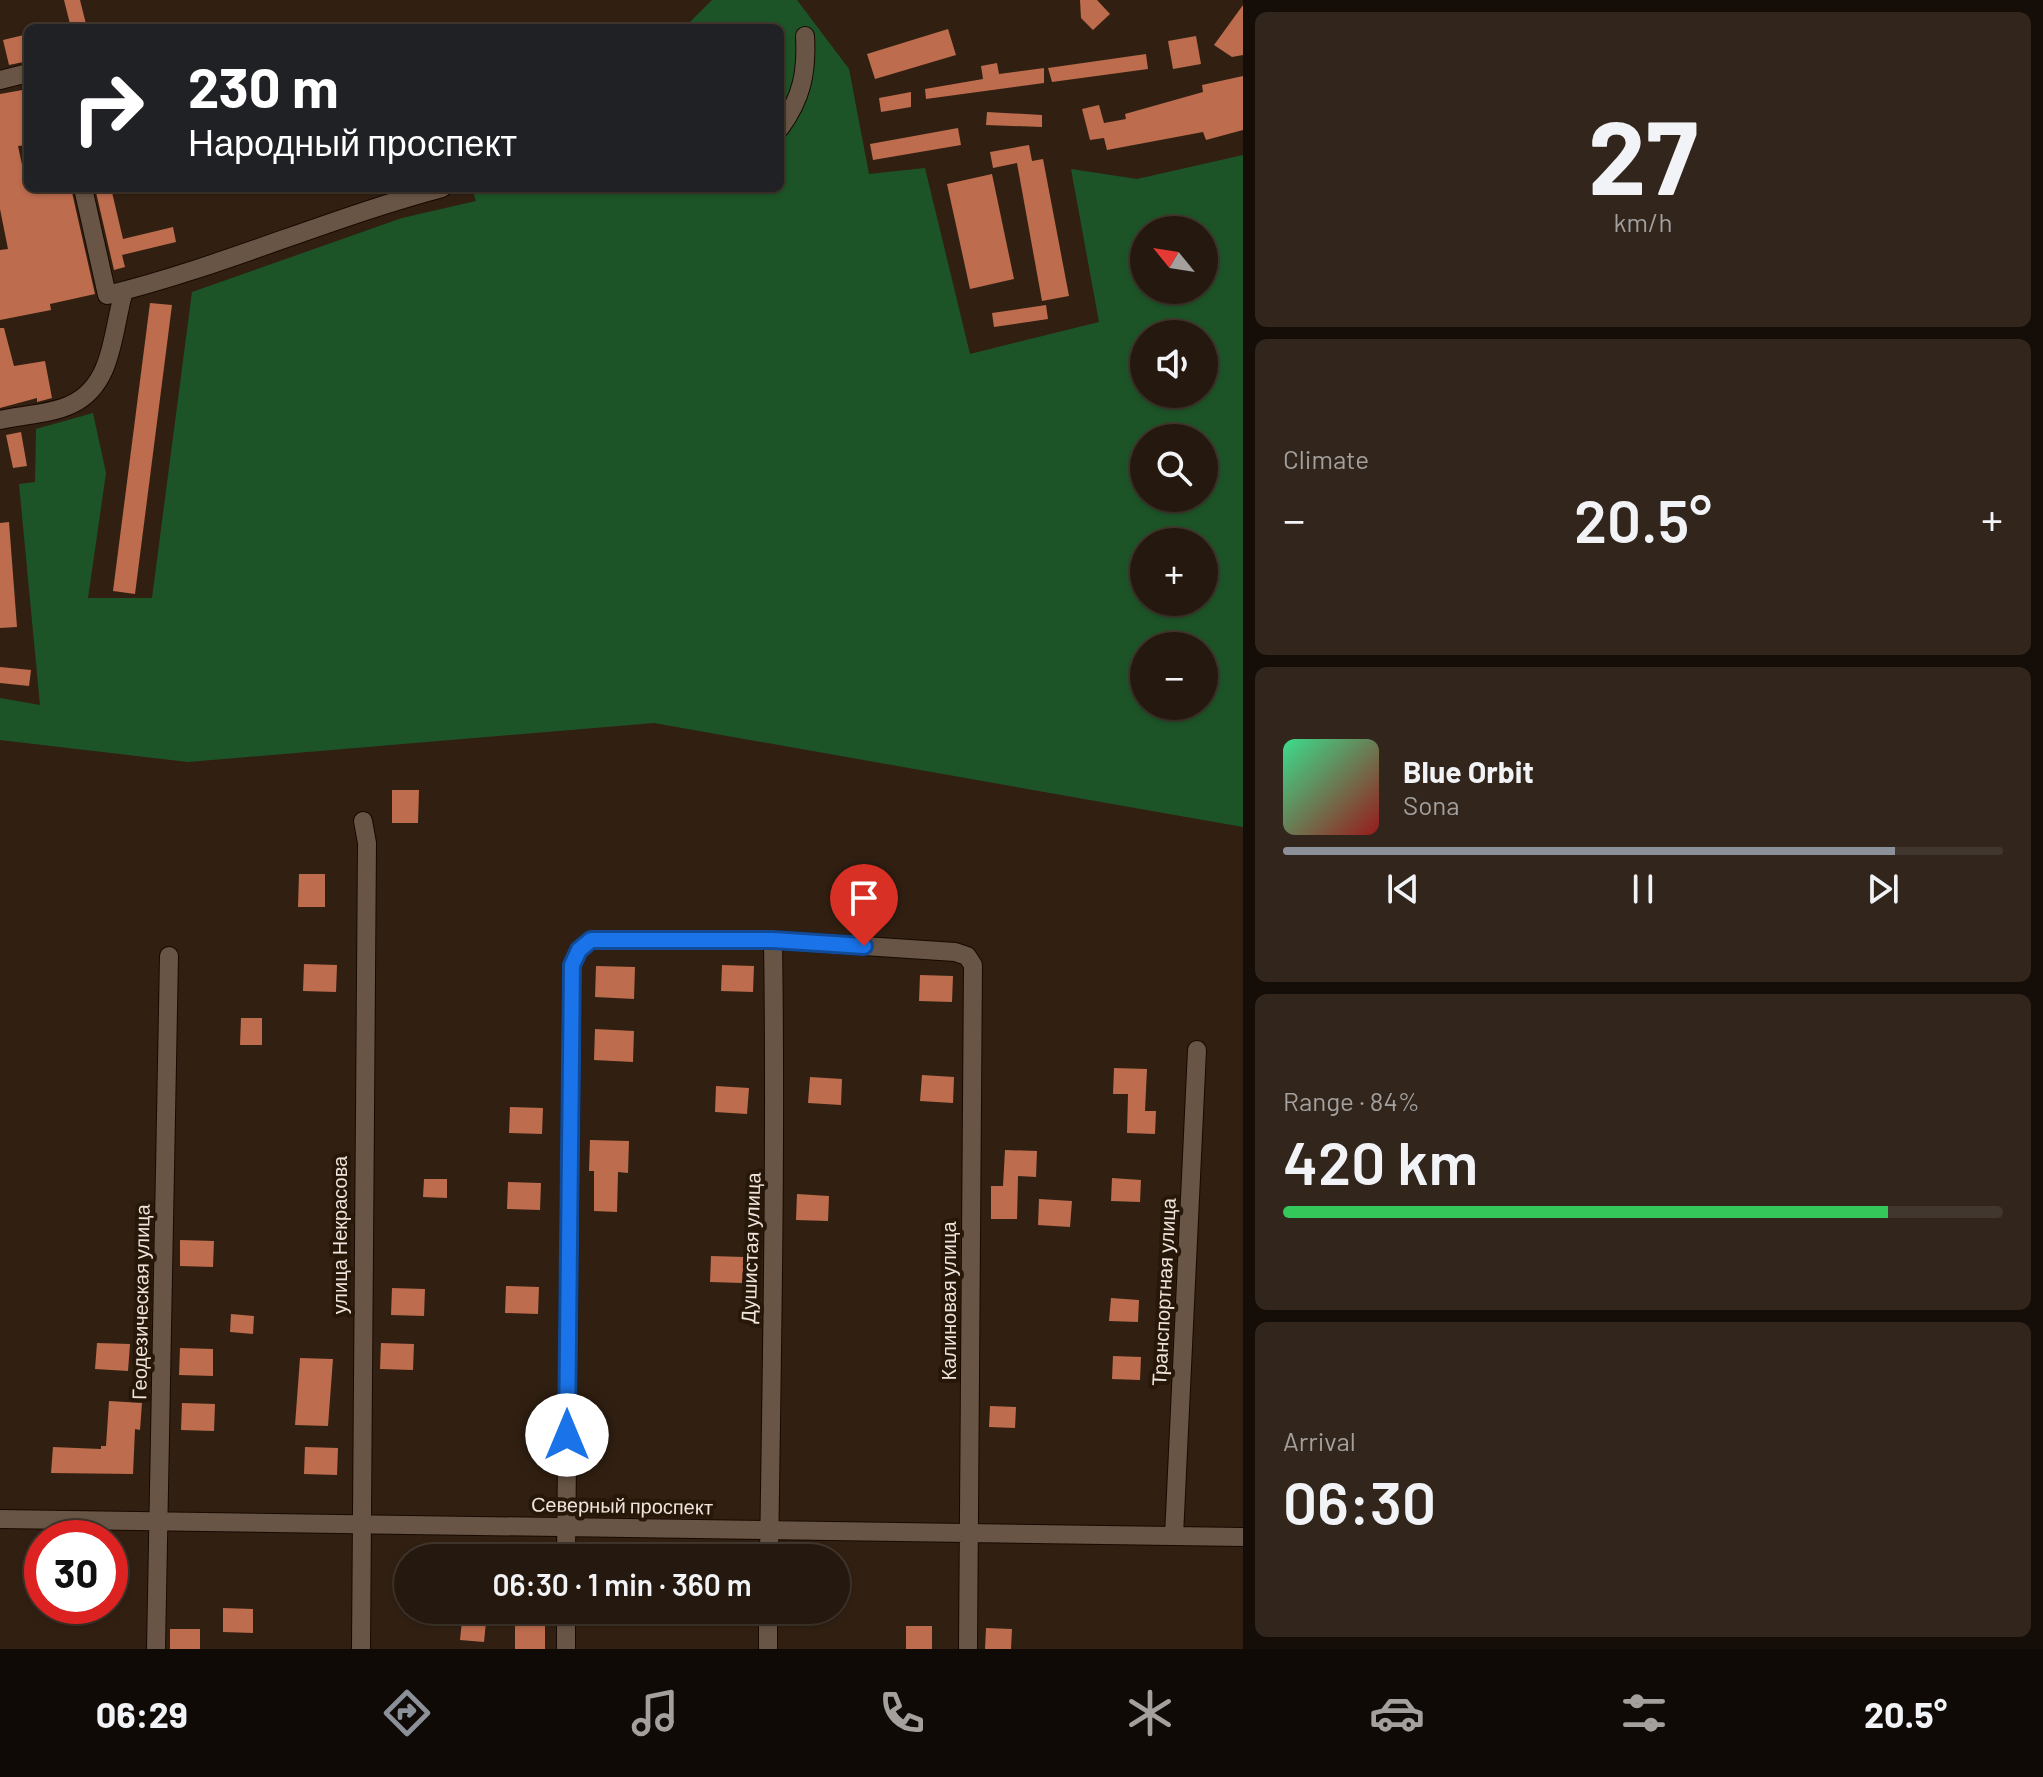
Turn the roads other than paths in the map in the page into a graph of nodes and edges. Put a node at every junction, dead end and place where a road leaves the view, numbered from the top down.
1 (805, 36) dead end
2 (24, 74) edge
3 (0, 80) edge
4 (784, 122) edge
5 (84, 192) edge
6 (427, 192) edge
7 (124, 291) junction
8 (0, 420) edge
9 (363, 821) dead end
10 (773, 940) junction
11 (169, 956) dead end
12 (1197, 1050) dead end
13 (0, 1519) edge
14 (159, 1520) junction
15 (360, 1523) junction
16 (567, 1527) junction
17 (770, 1530) junction
18 (970, 1533) junction
19 (1174, 1536) junction
20 (1243, 1537) edge
21 (566, 1544) edge
22 (770, 1544) edge
23 (566, 1624) edge
24 (768, 1624) edge
25 (156, 1649) edge
26 (361, 1649) edge
27 (566, 1649) edge
28 (768, 1649) edge
29 (968, 1649) edge

1 - 4 street
2 - 3 street
5 - 7 street
6 - 7 street
7 - 8 street
9 - 15 street, улица Некрасова
10 - 16 street
10 - 17 street, Душистая улица
10 - 18 street, Калиновая улица
11 - 14 street, Геодезическая улица
12 - 19 street, Транспортная улица
13 - 14 street, Северный проспект
14 - 15 street, Северный проспект
14 - 25 street, Геодезическая улица
15 - 16 street, Северный проспект
15 - 26 street, улица Некрасова
16 - 17 street, Северный проспект
16 - 21 street
17 - 18 street, Северный проспект
17 - 22 street, Душистая улица
18 - 19 street, Северный проспект
18 - 29 street, Калиновая улица
19 - 20 street, Северный проспект
23 - 27 street
24 - 28 street

